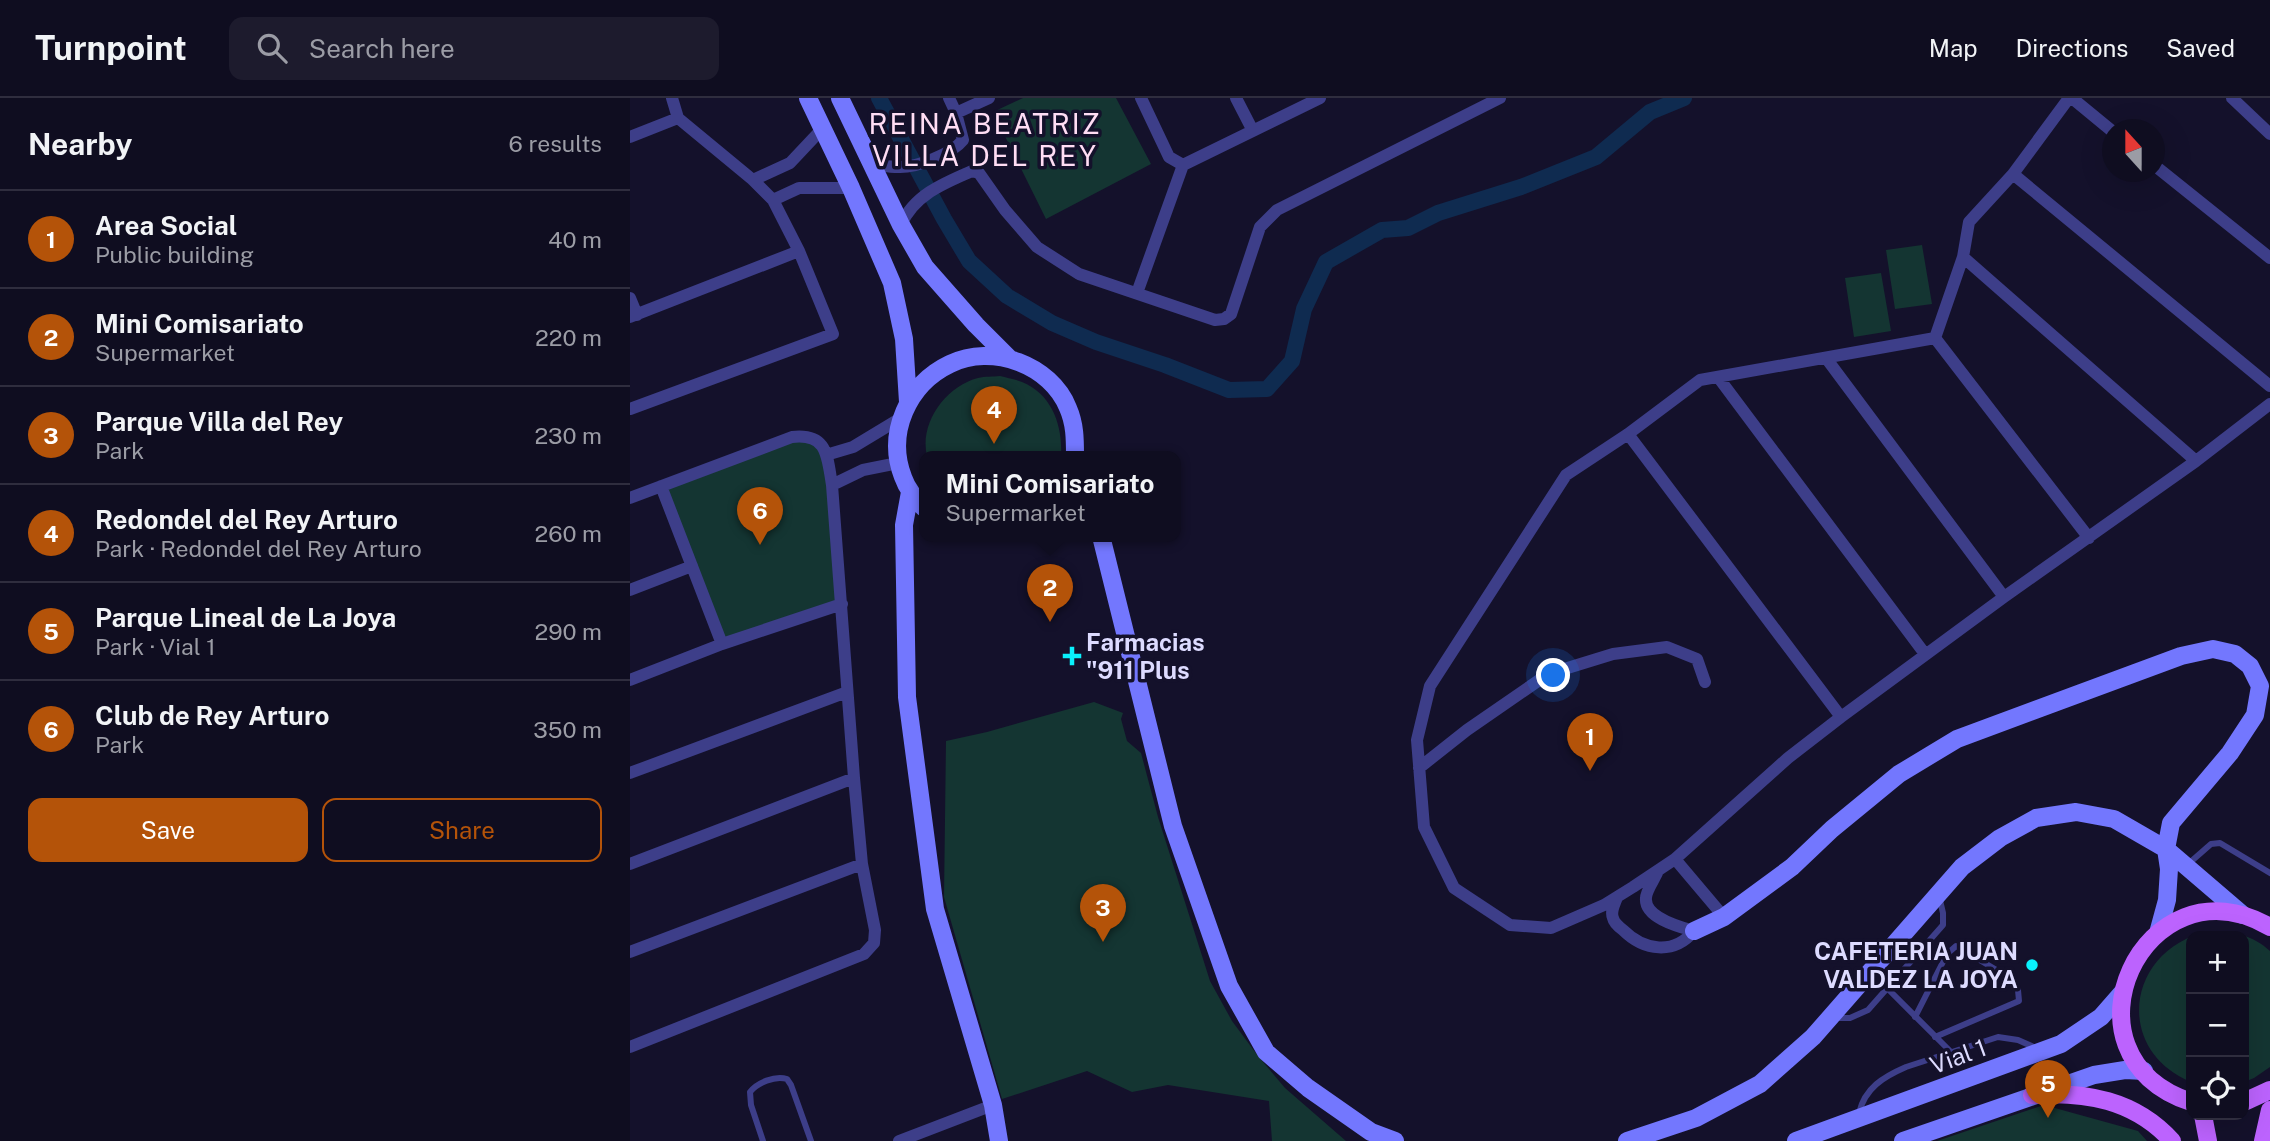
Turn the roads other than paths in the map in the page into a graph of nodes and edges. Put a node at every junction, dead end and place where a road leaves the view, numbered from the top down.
1 (672, 98) edge
2 (808, 98) edge
3 (840, 98) edge
4 (949, 98) edge
5 (989, 98) edge
6 (1141, 98) edge
7 (1236, 98) edge
8 (1320, 98) edge
9 (1500, 98) edge
10 (2071, 98) edge
11 (2232, 98) edge
12 (956, 113) junction
13 (678, 118) junction
14 (2102, 123) edge
15 (822, 129) junction
16 (1253, 131) junction
17 (2270, 134) edge
18 (630, 137) edge
19 (870, 164) junction
20 (1184, 166) junction
21 (2013, 174) junction
22 (2165, 174) edge
23 (753, 180) junction
24 (851, 188) junction
25 (773, 200) junction
26 (901, 225) junction
27 (799, 251) junction
28 (1963, 257) junction
29 (2270, 258) edge
30 (1138, 293) junction
31 (630, 298) edge
32 (633, 316) edge
33 (1935, 338) junction
34 (1010, 358) junction
35 (1826, 358) junction
36 (1718, 377) junction
37 (2270, 386) edge
38 (2270, 404) edge
39 (630, 409) edge
40 (904, 410) junction
41 (1075, 431) junction
42 (1628, 434) junction
43 (1075, 451) edge
44 (1081, 451) edge
45 (826, 455) junction
46 (2196, 461) junction
47 (898, 463) junction
48 (832, 485) junction
49 (661, 486) junction
50 (910, 492) junction
51 (630, 498) edge
52 (919, 502) edge
53 (2089, 538) junction
54 (1102, 542) edge
55 (692, 566) junction
56 (630, 590) edge
57 (2004, 597) junction
58 (842, 604) junction
59 (722, 644) junction
60 (1925, 654) junction
61 (630, 680) edge
62 (1705, 682) dead end
63 (847, 692) junction
64 (1841, 717) junction
65 (1419, 768) junction
66 (630, 773) edge
67 (854, 778) junction
68 (2166, 849) junction
69 (1675, 859) junction
70 (630, 864) edge
71 (862, 864) junction
72 (2186, 867) junction
73 (1659, 870) junction
74 (2270, 873) edge
75 (1938, 894) junction
76 (1617, 897) junction
77 (2243, 915) junction
78 (1724, 917) junction
79 (2270, 927) edge
80 (1694, 931) junction
81 (2158, 933) junction
82 (630, 952) edge
83 (1887, 988) junction
84 (2122, 993) junction
85 (1916, 1017) junction
86 (1830, 1018) junction
87 (1935, 1037) junction
88 (630, 1047) edge
89 (1951, 1052) junction
90 (2043, 1052) junction
91 (2144, 1071) junction
92 (2270, 1090) edge
93 (2032, 1096) junction
94 (2186, 1099) edge
95 (2249, 1099) edge
96 (993, 1105) junction
97 (2270, 1110) edge
98 (1858, 1119) junction
99 (2204, 1120) edge
100 (763, 1141) edge
101 (811, 1141) edge
102 (899, 1141) edge
103 (999, 1141) edge
104 (1395, 1141) edge
105 (1627, 1141) edge
106 (1796, 1141) edge
107 (1903, 1141) edge
108 (2172, 1141) edge
109 (2208, 1141) edge
110 (2263, 1141) edge

1 - 13 street
2 - 15 street
3 - 19 street
4 - 12 street
5 - 12 street
6 - 20 street
7 - 16 street
8 - 16 street
9 - 30 street
10 - 14 street
10 - 21 street
11 - 17 street
12 - 19 street
13 - 18 street
13 - 23 street
15 - 23 street
15 - 24 street
16 - 20 street
19 - 26 street
20 - 30 street
21 - 28 street
21 - 37 street
22 - 29 street
23 - 25 street
24 - 25 street
24 - 40 street
25 - 27 street
26 - 30 street
26 - 34 street
27 - 32 street
27 - 39 street
28 - 33 street
28 - 46 street
31 - 32 street
33 - 35 street
33 - 53 street
34 - 40 street
34 - 41 street
35 - 36 street
35 - 57 street
36 - 42 street
36 - 60 street
38 - 46 street
40 - 45 street
40 - 47 street
41 - 43 street
41 - 44 street
42 - 64 street
42 - 65 street
45 - 48 street
45 - 49 street
46 - 53 street
47 - 48 street
47 - 50 street
48 - 58 street
49 - 51 street
49 - 55 street
50 - 52 street
50 - 96 street
53 - 57 street
54 - 104 street
55 - 56 street
55 - 59 street
57 - 60 street
58 - 59 street
58 - 63 street
59 - 61 street
60 - 64 street
62 - 65 street
63 - 66 street
63 - 67 street
64 - 69 street
65 - 76 street
67 - 70 street
67 - 71 street
68 - 72 street
68 - 75 street
68 - 78 street
68 - 81 street
69 - 73 street
69 - 78 street
71 - 82 street
71 - 88 street
72 - 74 lane
72 - 77 street
73 - 76 street
73 - 80 street
75 - 83 lane
75 - 86 street
76 - 80 street
77 - 79 main road
77 - 81 main road
78 - 80 street
81 - 84 main road
83 - 85 lane
83 - 86 lane
84 - 90 street, Vial 1
84 - 91 main road
85 - 87 lane
85 - 87 lane
86 - 105 street
87 - 89 lane
89 - 90 lane
89 - 98 lane
90 - 98 street, Vial 1
91 - 93 street
91 - 94 main road
92 - 95 main road
93 - 107 street
93 - 108 main road
96 - 102 street
96 - 103 street
97 - 110 main road
98 - 106 street, Vial 1
99 - 109 main road
100 - 101 lane

